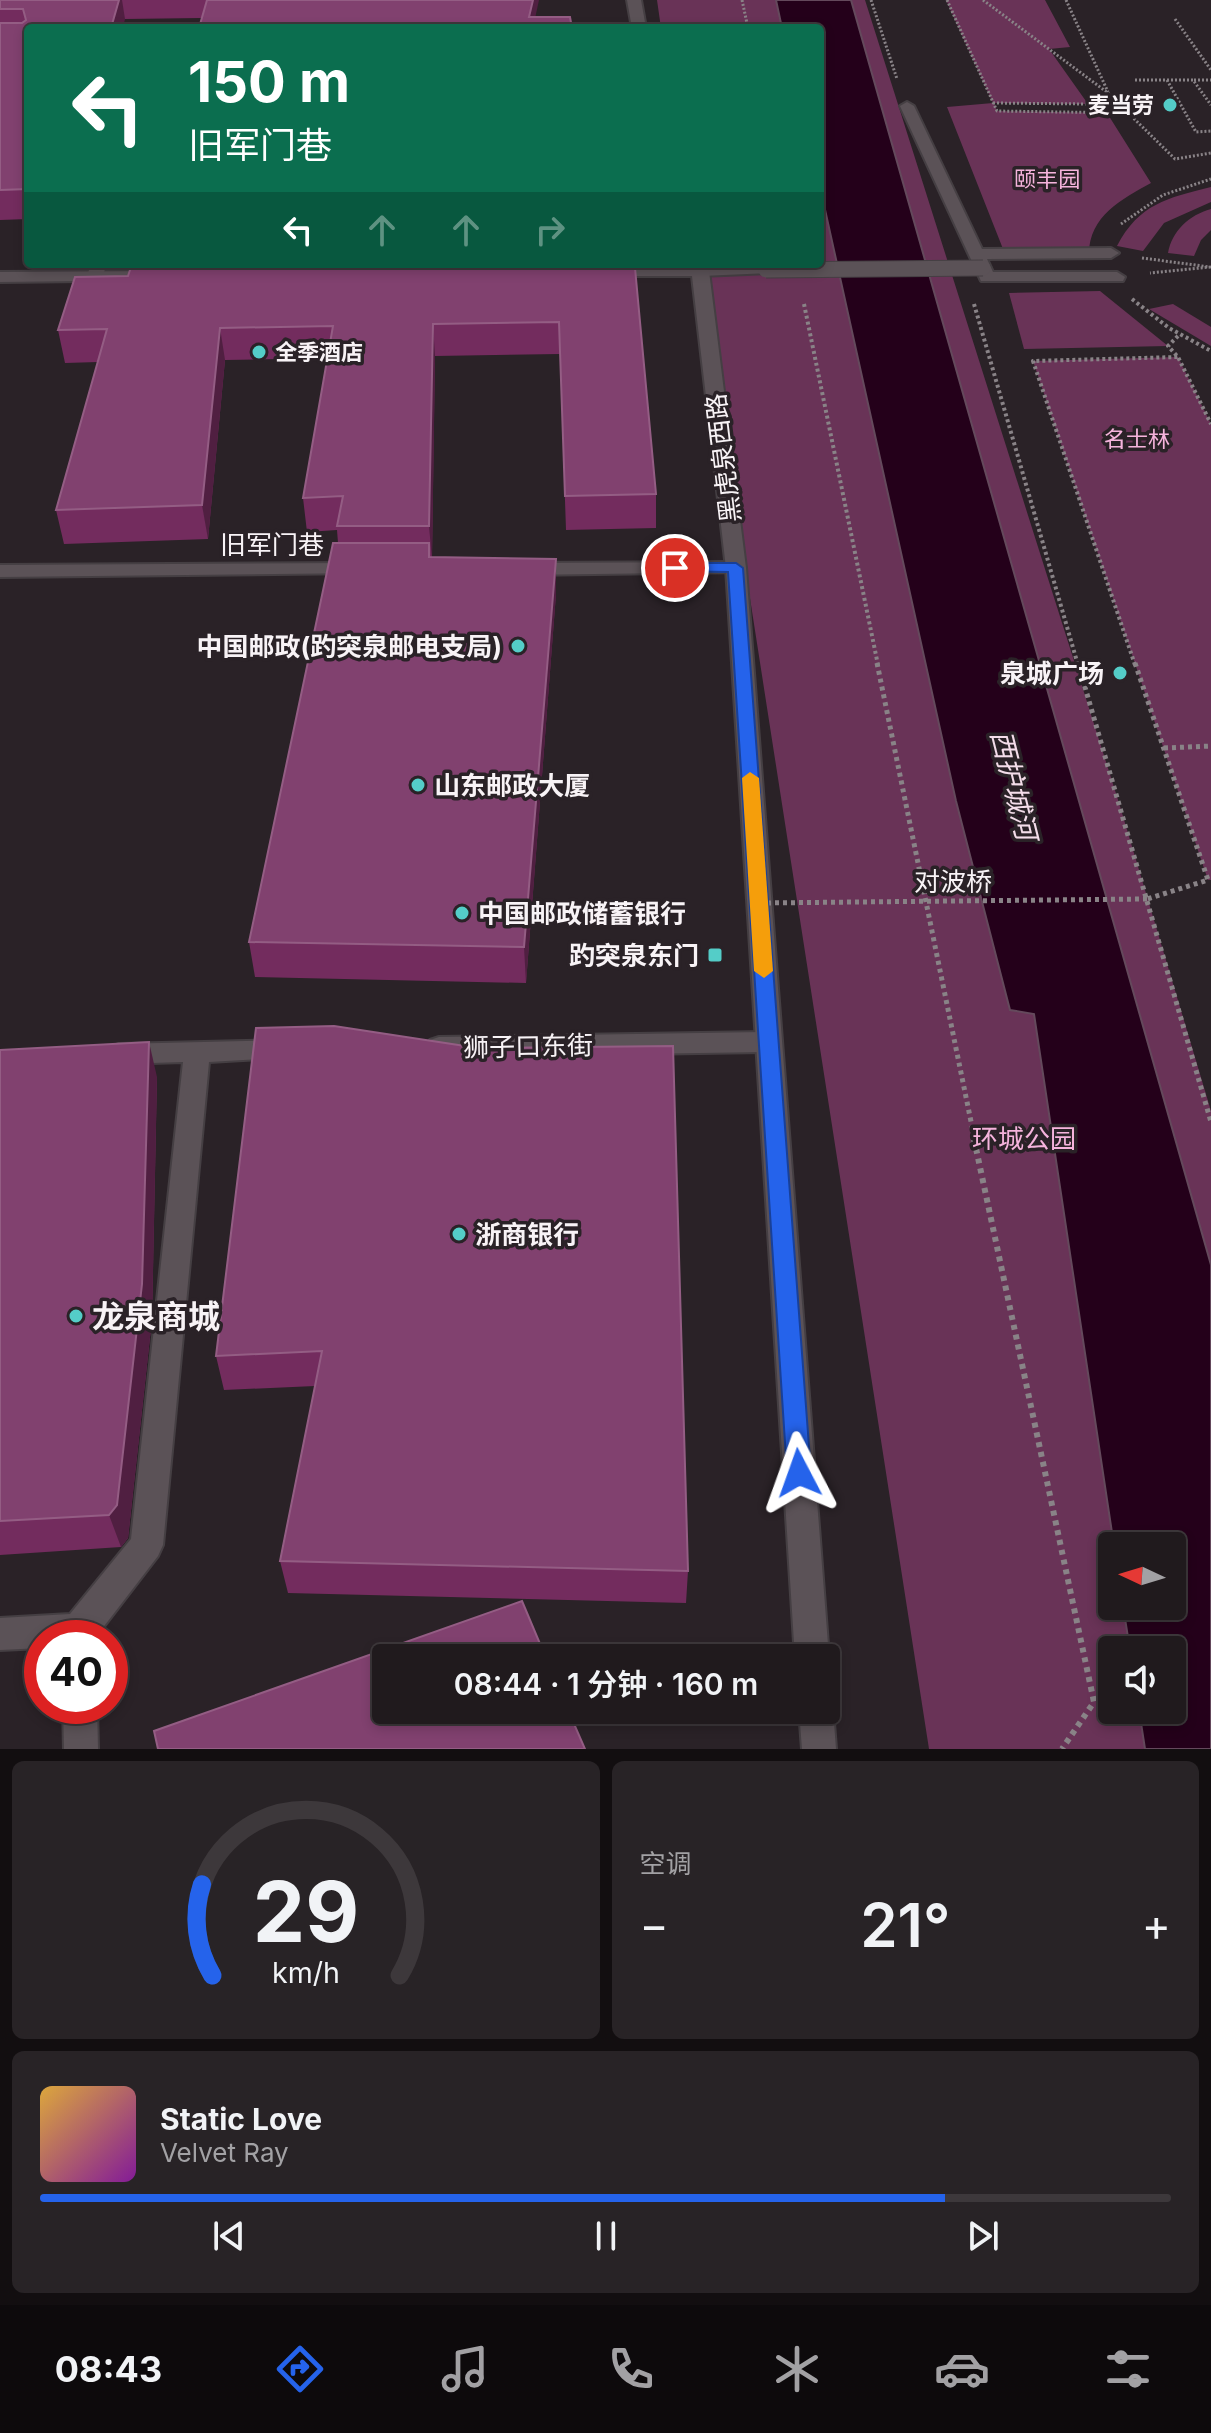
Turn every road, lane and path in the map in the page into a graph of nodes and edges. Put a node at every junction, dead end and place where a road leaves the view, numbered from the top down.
1 (634, 0) edge
2 (742, 0) edge
3 (871, 0) edge
4 (947, 0) edge
5 (983, 0) edge
6 (1066, 0) edge
7 (1175, 19) dead end
8 (638, 24) edge
9 (747, 24) edge
10 (1211, 70) edge
11 (1135, 80) dead end
12 (1167, 80) junction
13 (1193, 80) junction
14 (1211, 80) edge
15 (1108, 93) junction
16 (993, 103) junction
17 (1211, 105) edge
18 (907, 106) joint
19 (1129, 113) junction
20 (1211, 131) edge
21 (1211, 153) edge
22 (1211, 179) edge
23 (1111, 253) junction
24 (980, 261) junction
25 (1211, 267) edge
26 (677, 268) edge
27 (700, 268) edge
28 (722, 268) edge
29 (814, 268) edge
30 (824, 268) edge
31 (97, 270) edge
32 (585, 272) edge
33 (174, 275) edge
34 (0, 277) edge
35 (1117, 277) junction
36 (802, 295) dead end
37 (972, 296) dead end
38 (1178, 335) junction
39 (1211, 351) edge
40 (1178, 357) junction
41 (1211, 424) edge
42 (736, 568) junction
43 (377, 569) edge
44 (502, 569) edge
45 (0, 571) edge
46 (1211, 746) edge
47 (1164, 748) junction
48 (1210, 880) edge
49 (1211, 888) edge
50 (1147, 899) junction
51 (759, 903) junction
52 (768, 1042) junction
53 (408, 1048) edge
54 (312, 1050) edge
55 (197, 1051) junction
56 (91, 1055) edge
57 (1211, 1122) edge
58 (89, 1620) edge
59 (0, 1634) edge
60 (24, 1634) edge
61 (811, 1644) edge
62 (80, 1724) edge
63 (817, 1724) edge
64 (81, 1749) edge
65 (819, 1749) edge
66 (1062, 1749) edge

1 - 8 street
2 - 9 path
3 - 18 path
4 - 16 path
5 - 15 path
6 - 15 path
7 - 10 path
11 - 12 path
12 - 13 path
12 - 20 path
13 - 14 path
13 - 17 path
15 - 16 path
15 - 19 path
16 - 19 path
18 - 24 street
19 - 21 path
22 - 23 path
23 - 24 street
23 - 25 path
24 - 30 street, bridge
24 - 35 street
25 - 35 path
26 - 32 street
27 - 42 street, 黑虎泉西路
28 - 29 street, bridge
31 - 33 street
31 - 34 street
35 - 38 path
36 - 66 path
37 - 50 path
38 - 39 path
38 - 40 path
40 - 41 path
40 - 47 path
42 - 44 street
42 - 51 street, 黑虎泉西路
43 - 45 street, 旧军门巷
46 - 47 path
47 - 48 path
48 - 49 path
48 - 50 path, 对波桥
50 - 51 path, 对波桥, bridge
50 - 57 path
51 - 52 street, 黑虎泉西路
52 - 53 street, 狮子口东街
52 - 61 street, 黑虎泉西路
54 - 55 street
55 - 56 street
55 - 58 street
59 - 60 street
62 - 64 street
63 - 65 street

